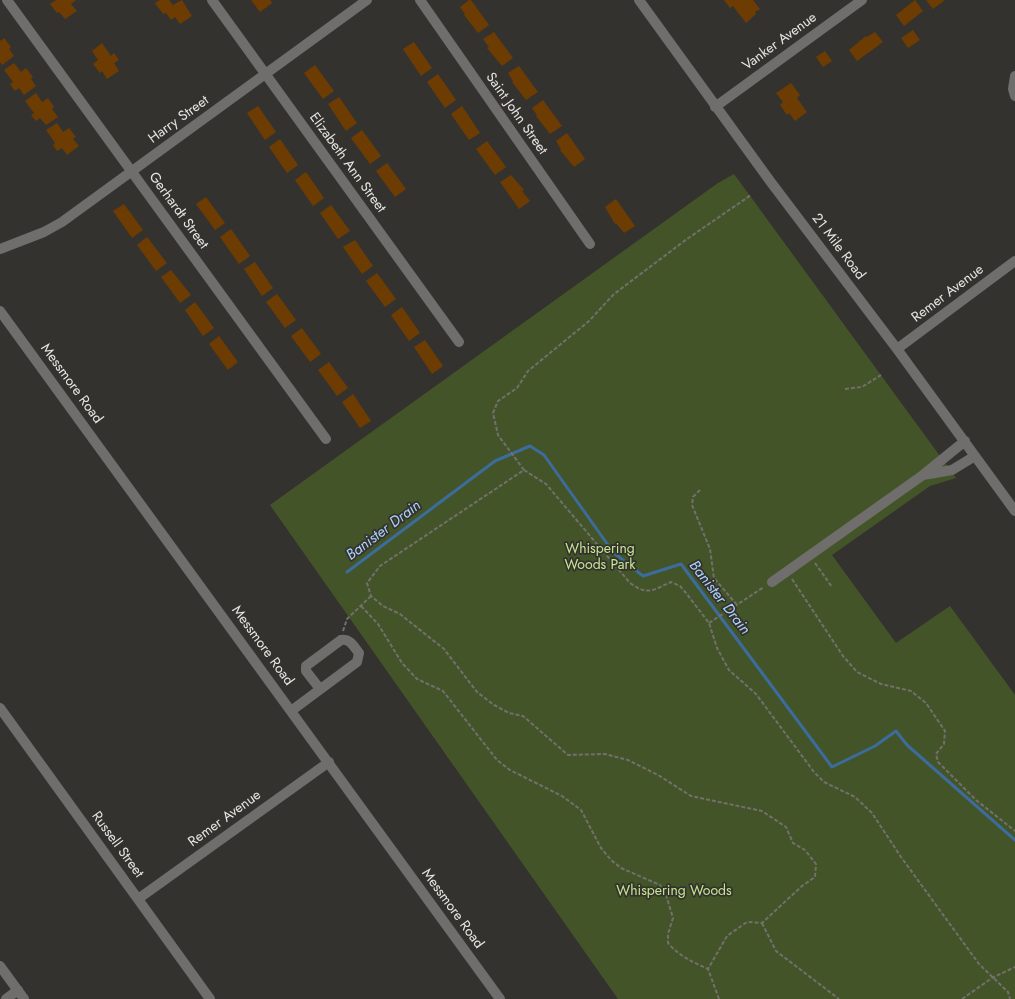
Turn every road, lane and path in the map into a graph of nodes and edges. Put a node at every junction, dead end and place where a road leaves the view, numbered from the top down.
1 (7, 0) edge
2 (212, 0) edge
3 (367, 0) edge
4 (420, 0) edge
5 (639, 0) edge
6 (862, 0) edge
7 (265, 74) junction
8 (1015, 76) edge
9 (1015, 96) edge
10 (715, 107) junction
11 (132, 172) junction
12 (751, 195) dead end
13 (590, 244) dead end
14 (0, 249) edge
15 (1015, 261) edge
16 (0, 311) edge
17 (459, 342) dead end
18 (897, 349) junction
19 (881, 375) dead end
20 (845, 389) dead end
21 (326, 439) dead end
22 (965, 441) junction
23 (975, 456) junction
24 (524, 470) junction
25 (924, 475) junction
26 (700, 490) dead end
27 (1015, 511) edge
28 (809, 555) junction
29 (787, 571) junction
30 (772, 582) joint
31 (832, 587) dead end
32 (371, 596) junction
33 (737, 605) junction
34 (361, 606) junction
35 (708, 623) junction
36 (341, 640) junction
37 (320, 689) junction
38 (0, 708) edge
39 (291, 710) junction
40 (329, 762) junction
41 (1015, 832) edge
42 (138, 899) junction
43 (762, 923) junction
44 (0, 966) edge
45 (1015, 967) edge
46 (708, 969) junction
47 (992, 978) junction
48 (18, 990) junction
49 (6, 999) edge
50 (24, 999) edge
51 (210, 999) edge
52 (500, 999) edge
53 (719, 999) edge
54 (839, 999) edge
55 (962, 999) edge
56 (1010, 999) edge

1 - 11 street, Gerhardt Street
2 - 7 street, Elizabeth Ann Street
3 - 7 street, Harry Street
4 - 13 street, Saint John Street
5 - 10 street, 21 Mile Road
6 - 10 street, Vanker Avenue
7 - 11 street, Harry Street
7 - 17 street, Elizabeth Ann Street
8 - 9 street
10 - 18 street, 21 Mile Road
11 - 14 street, Harry Street
11 - 21 street, Gerhardt Street
12 - 24 path
15 - 18 street, Remer Avenue
16 - 39 street, Messmore Road
18 - 22 street, 21 Mile Road
19 - 20 path
22 - 23 street, 21 Mile Road
22 - 25 street
23 - 25 street
23 - 27 street, 21 Mile Road
24 - 32 path
24 - 35 path
25 - 28 street
26 - 33 path
28 - 29 street
28 - 31 path
29 - 30 street
29 - 41 path
30 - 33 path
32 - 34 path
32 - 43 path
33 - 35 path
34 - 36 path
34 - 46 path
35 - 47 path
36 - 37 street
36 - 37 street
37 - 39 street
38 - 42 street, Russell Street
39 - 40 street, Messmore Road
40 - 42 street, Remer Avenue
40 - 52 street, Messmore Road
42 - 51 street, Russell Street
43 - 46 path
43 - 54 path
44 - 48 street
45 - 47 path
46 - 53 path
47 - 55 path
47 - 56 path
48 - 49 street
48 - 50 street

